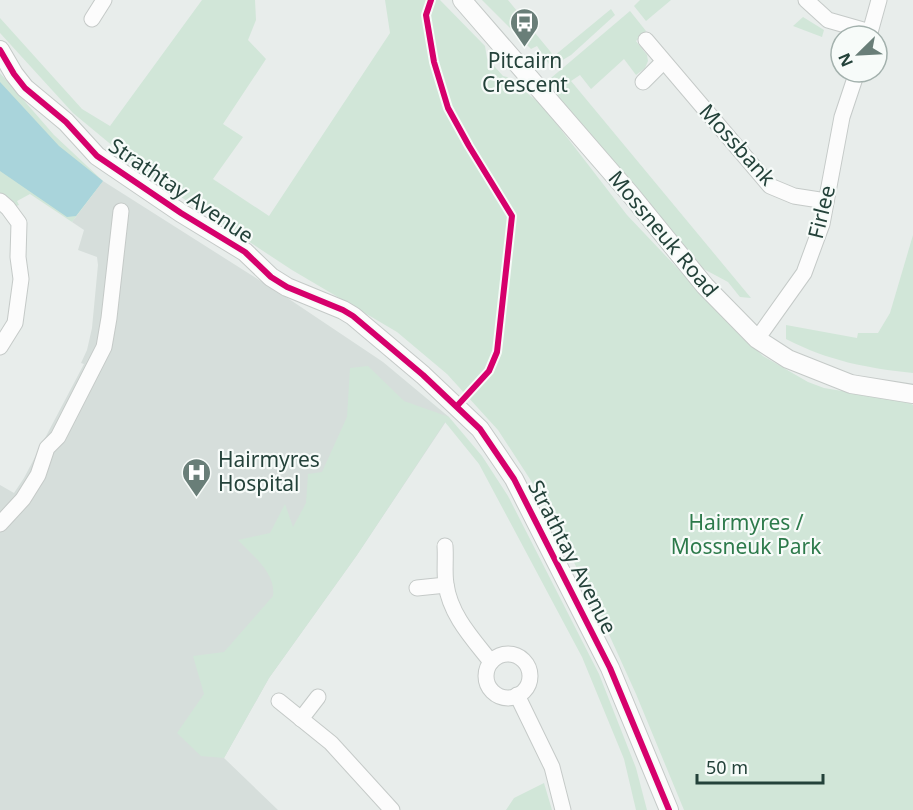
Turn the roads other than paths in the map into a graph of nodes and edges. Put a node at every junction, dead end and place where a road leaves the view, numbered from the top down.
1 (104, 0) edge
2 (462, 0) edge
3 (806, 0) edge
4 (879, 0) edge
5 (92, 18) dead end
6 (840, 24) edge
7 (873, 24) edge
8 (646, 40) dead end
9 (0, 50) edge
10 (663, 62) junction
11 (643, 82) dead end
12 (853, 84) edge
13 (0, 201) edge
14 (826, 201) junction
15 (121, 211) dead end
16 (757, 339) junction
17 (0, 347) edge
18 (913, 394) edge
19 (0, 524) edge
20 (445, 546) dead end
21 (446, 585) junction
22 (417, 588) dead end
23 (491, 662) junction
24 (517, 695) junction
25 (318, 697) dead end
26 (279, 701) dead end
27 (301, 719) junction
28 (392, 810) edge
29 (564, 810) edge
30 (669, 810) edge

1 - 5 street
2 - 16 street, Mossneuk Road
3 - 6 street
4 - 7 street
8 - 10 street, Mossbank
9 - 30 street, Strathtay Avenue
10 - 11 street
10 - 14 street, Mossbank
12 - 14 street, Firlee
13 - 17 street
14 - 16 street, Firlee
15 - 19 street
16 - 18 street, Mossneuk Road
20 - 21 street
21 - 22 street
21 - 23 street
23 - 24 street
23 - 24 street
24 - 29 street
25 - 27 street
26 - 27 street
27 - 28 street

